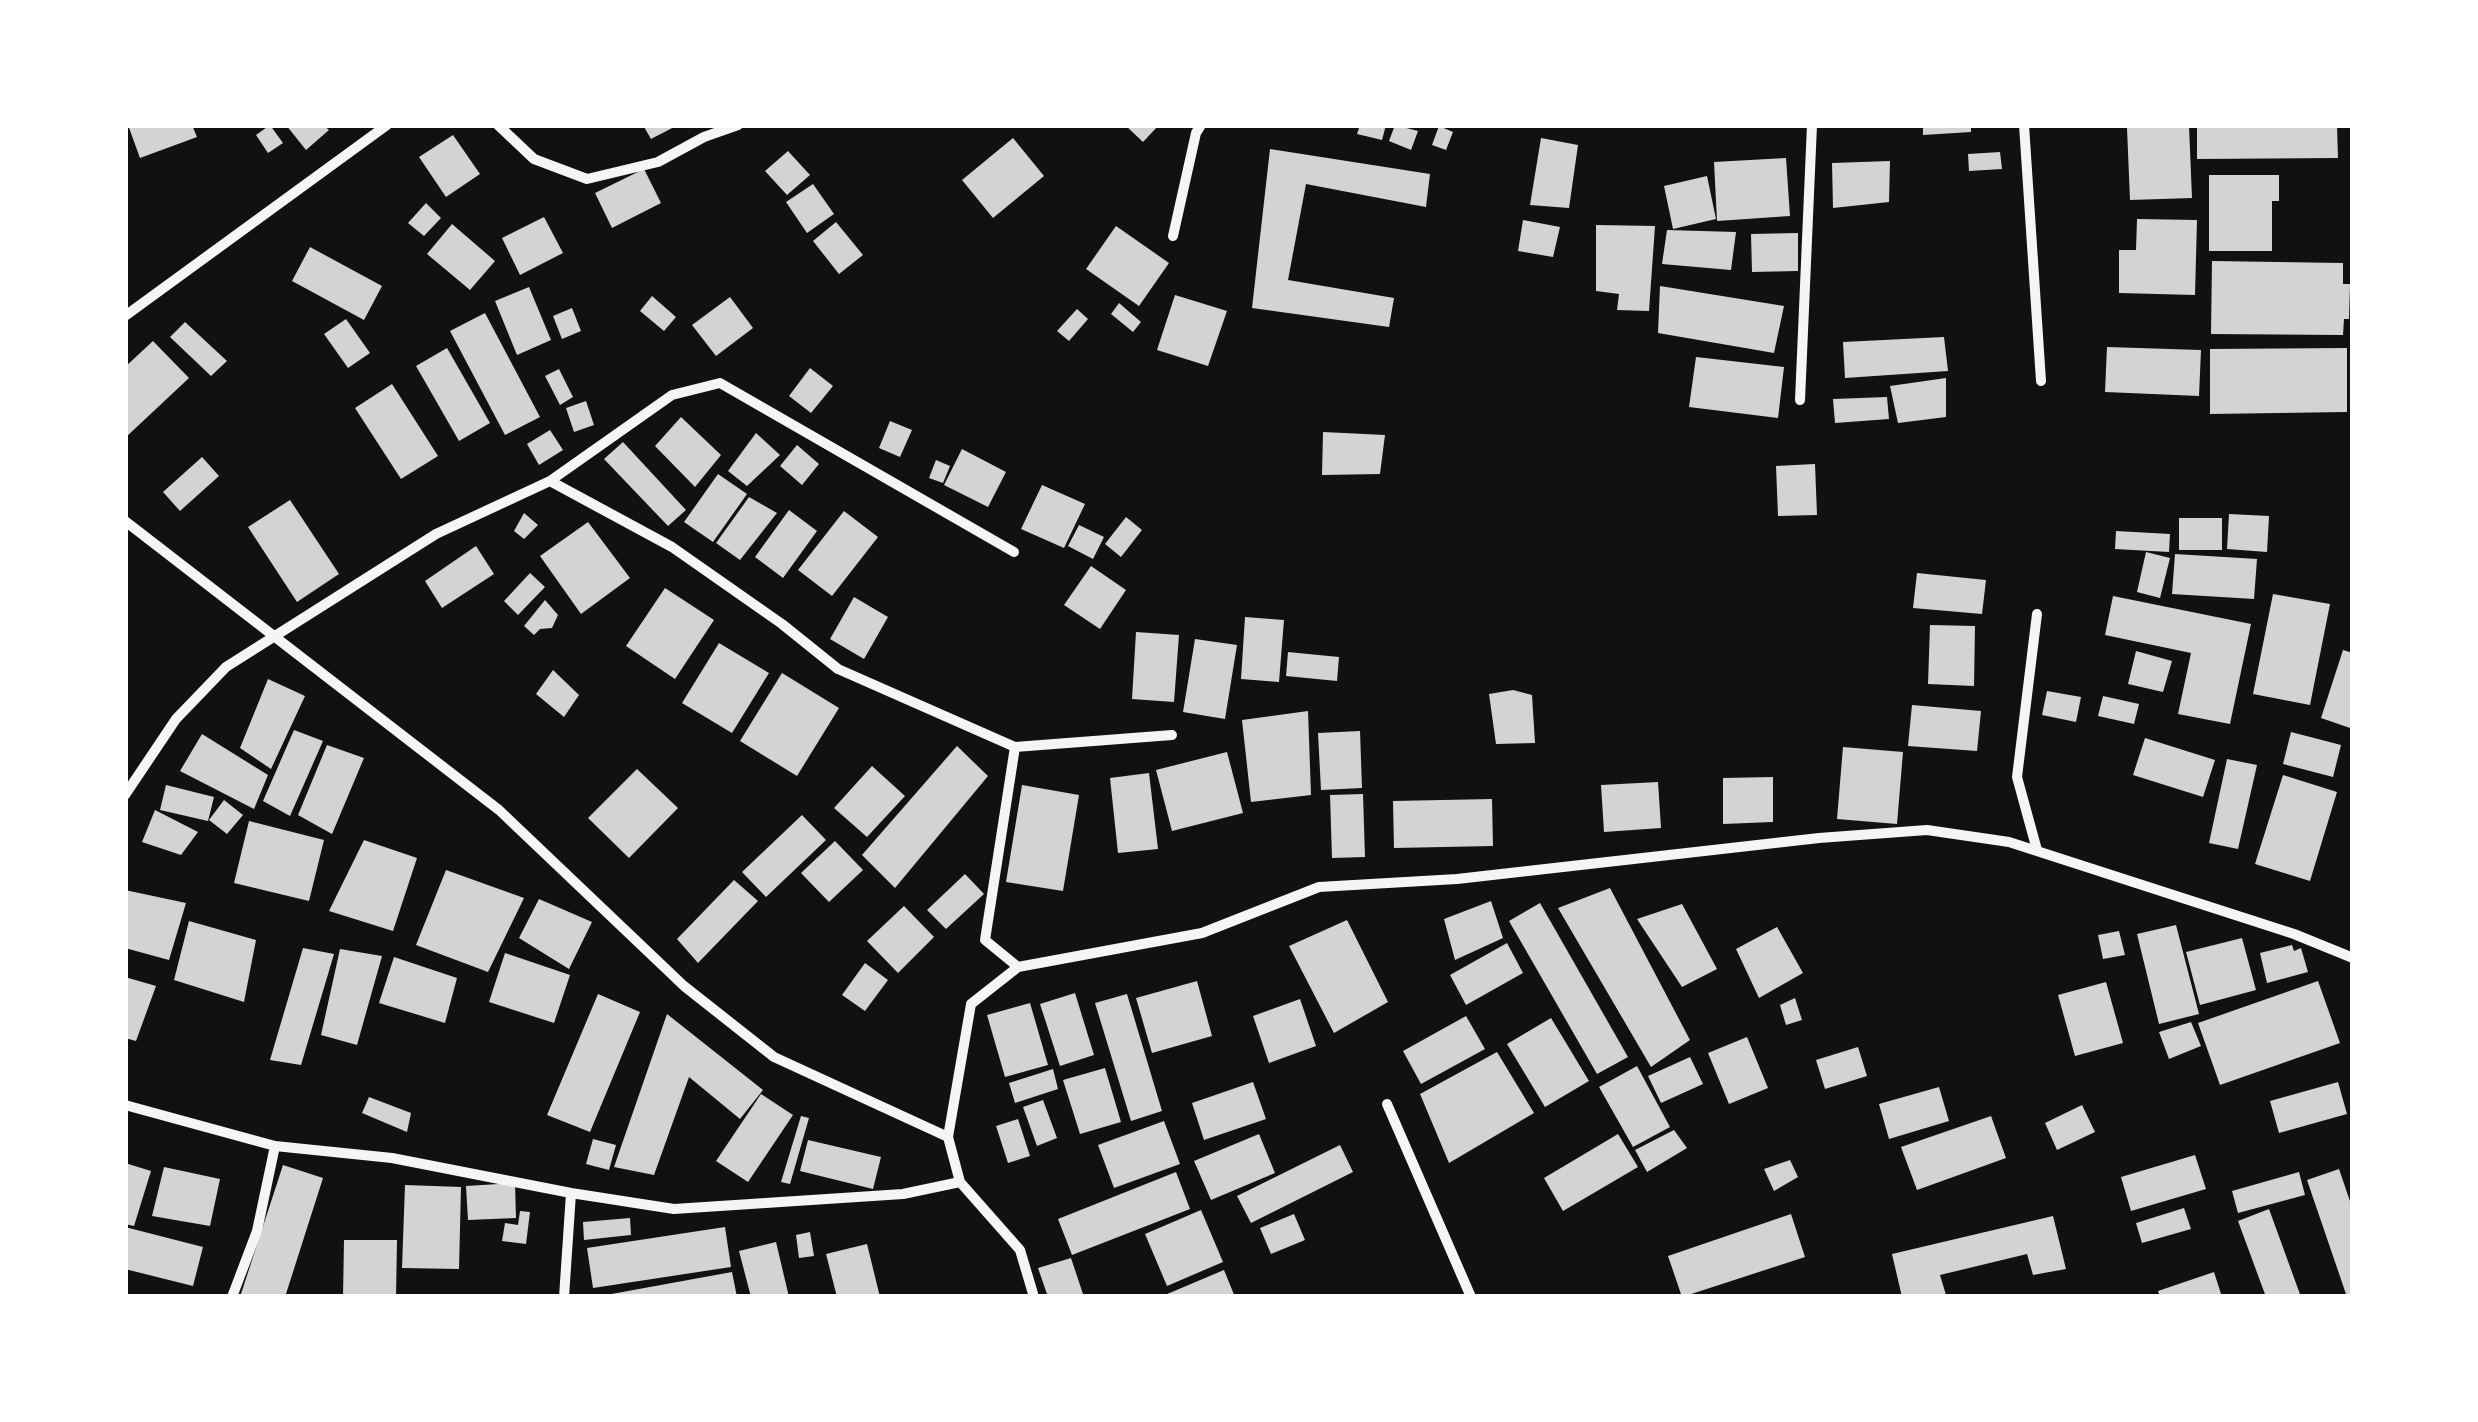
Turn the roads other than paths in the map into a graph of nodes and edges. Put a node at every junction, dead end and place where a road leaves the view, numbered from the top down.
1 (387, 125) edge
2 (498, 125) edge
3 (738, 125) edge
4 (1201, 125) edge
5 (1812, 125) edge
6 (2024, 125) edge
7 (1173, 236) dead end
8 (125, 316) edge
9 (2040, 382) dead end
10 (1800, 400) dead end
11 (550, 481) junction
12 (125, 522) edge
13 (1014, 552) dead end
14 (2038, 614) dead end
15 (275, 634) junction
16 (1172, 735) dead end
17 (1015, 746) junction
18 (125, 794) edge
19 (2037, 850) junction
20 (2353, 958) edge
21 (1018, 967) junction
22 (1387, 1104) dead end
23 (125, 1105) edge
24 (948, 1137) junction
25 (275, 1146) junction
26 (960, 1182) junction
27 (571, 1194) junction
28 (232, 1297) edge
29 (564, 1297) edge
30 (1034, 1297) edge
31 (1471, 1297) edge

1 - 8 street
2 - 3 street
4 - 7 street
5 - 10 street
6 - 9 street
11 - 13 street
11 - 15 street
11 - 17 street
12 - 15 street
14 - 19 street
15 - 18 street
15 - 24 street
16 - 17 street
17 - 21 street
19 - 20 street
19 - 21 street
21 - 24 street
22 - 31 street
23 - 25 street
24 - 26 street
25 - 27 street
25 - 28 street
26 - 27 street
26 - 30 street
27 - 29 street

